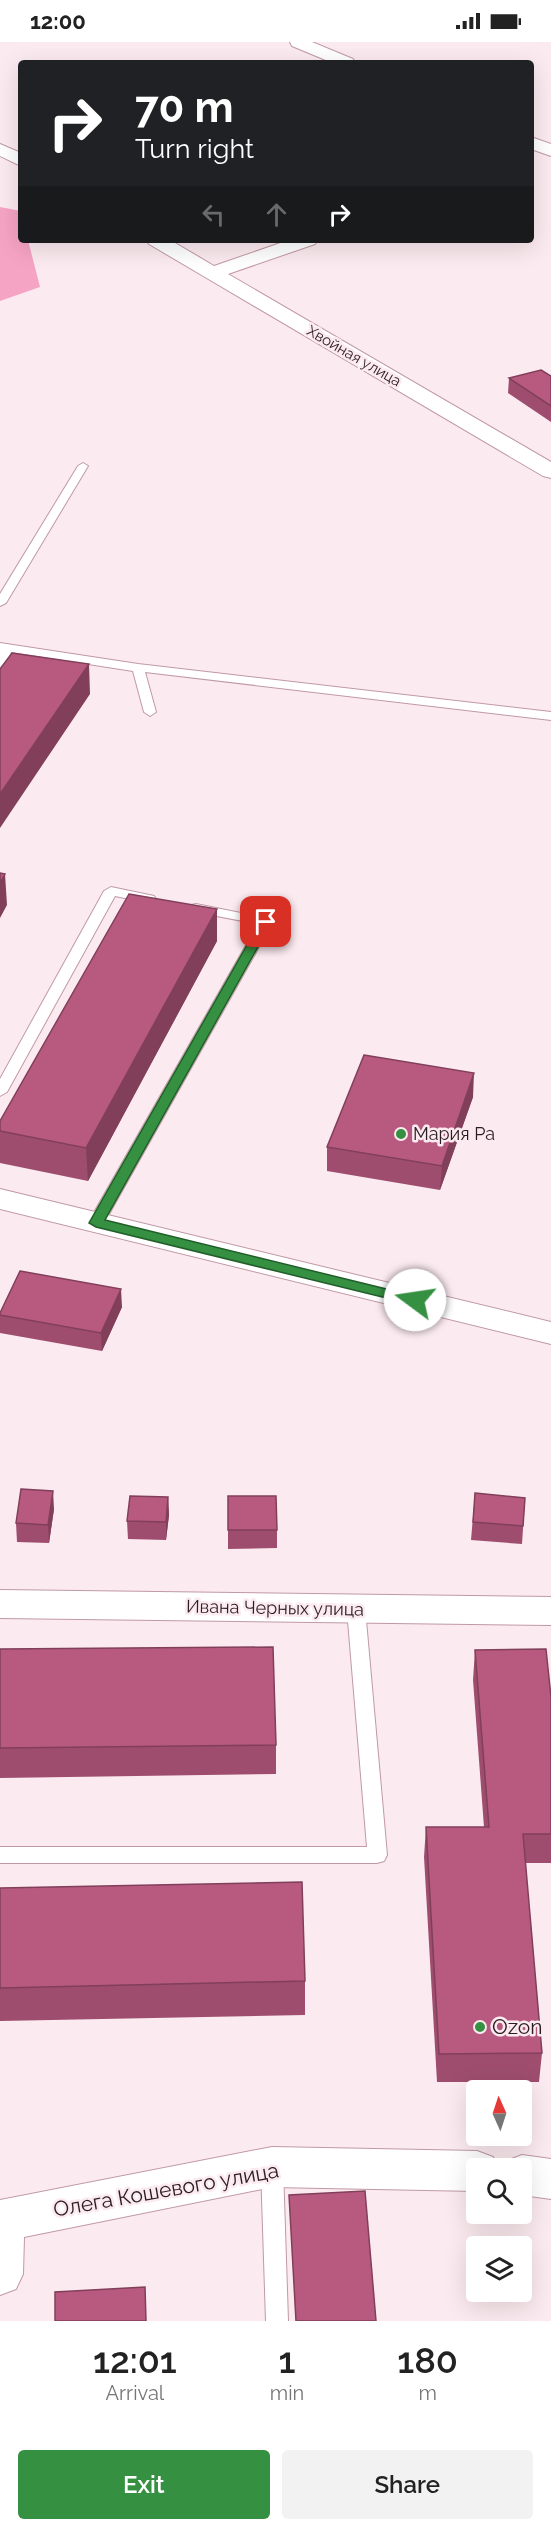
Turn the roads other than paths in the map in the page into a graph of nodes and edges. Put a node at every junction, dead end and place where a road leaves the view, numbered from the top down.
1 (298, 42) edge
2 (340, 60) edge
3 (534, 143) edge
4 (0, 149) edge
5 (551, 151) edge
6 (551, 156) edge
7 (18, 159) edge
8 (534, 162) edge
9 (161, 243) edge
10 (299, 243) edge
11 (212, 273) junction
12 (82, 466) dead end
13 (551, 471) edge
14 (0, 603) edge
15 (3, 647) edge
16 (138, 668) junction
17 (0, 670) edge
18 (150, 712) dead end
19 (551, 716) edge
20 (0, 1092) edge
21 (0, 1198) edge
22 (96, 1223) junction
23 (551, 1334) edge
24 (0, 1604) edge
25 (356, 1609) junction
26 (551, 1611) edge
27 (0, 1855) edge
28 (272, 2167) junction
29 (466, 2171) edge
30 (532, 2176) edge
31 (551, 2179) edge
32 (1, 2221) edge
33 (0, 2274) edge
34 (277, 2321) edge

1 - 2 street
3 - 5 street
4 - 7 street
6 - 8 street
9 - 11 street, Хвойная улица
10 - 11 street
11 - 13 street, Хвойная улица
12 - 14 lane
15 - 16 lane
15 - 17 lane
16 - 18 lane
16 - 19 lane
20 - 22 lane
21 - 22 street
22 - 23 street
24 - 25 street, Ивана Черных улица
25 - 26 street, Ивана Черных улица
25 - 27 lane
28 - 29 street, Олега Кошевого улица
28 - 32 street, Олега Кошевого улица
28 - 34 lane
30 - 31 street
32 - 33 street

